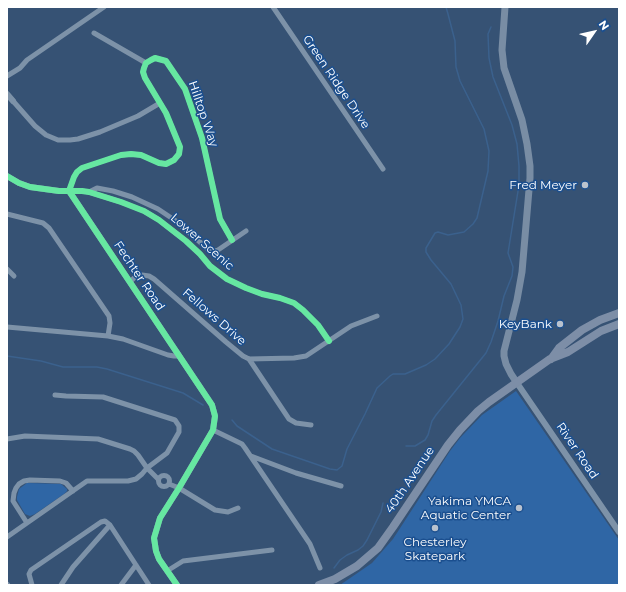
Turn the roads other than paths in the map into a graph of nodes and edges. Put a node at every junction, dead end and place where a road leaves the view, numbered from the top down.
1 (104, 7) edge
2 (273, 7) edge
3 (503, 8) edge
4 (94, 33) dead end
5 (146, 63) junction
6 (7, 76) edge
7 (7, 94) edge
8 (13, 101) joint
9 (160, 103) junction
10 (383, 169) dead end
11 (7, 176) edge
12 (69, 191) junction
13 (90, 192) junction
14 (7, 214) edge
15 (246, 231) dead end
16 (232, 240) junction
17 (7, 269) edge
18 (14, 276) dead end
19 (130, 282) junction
20 (619, 313) edge
21 (377, 316) dead end
22 (619, 324) edge
23 (7, 326) edge
24 (108, 336) junction
25 (329, 341) junction
26 (180, 356) junction
27 (249, 359) junction
28 (550, 360) junction
29 (517, 383) junction
30 (55, 394) dead end
31 (311, 424) dead end
32 (213, 430) junction
33 (7, 439) edge
34 (251, 456) junction
35 (147, 468) junction
36 (158, 479) junction
37 (169, 484) junction
38 (341, 486) dead end
39 (179, 488) junction
40 (73, 491) junction
41 (238, 508) dead end
42 (27, 523) junction
43 (110, 525) junction
44 (619, 532) edge
45 (7, 537) edge
46 (272, 550) dead end
47 (136, 565) junction
48 (320, 568) dead end
49 (167, 571) junction
50 (325, 584) edge
51 (32, 585) edge
52 (61, 585) edge
53 (121, 585) edge
54 (150, 585) edge
55 (177, 585) edge

1 - 6 street
2 - 10 street, Green Ridge Drive
3 - 29 main road
4 - 5 street
5 - 9 street
5 - 16 street, Hilltop Way
7 - 8 street
8 - 9 street
9 - 12 street
11 - 12 street
12 - 13 street, Lower Scenic
12 - 19 street, Fechter Road
13 - 16 street
13 - 25 street, Lower Scenic
14 - 24 street
15 - 16 street
17 - 18 street
19 - 26 street, Fechter Road
19 - 27 street, Fellows Drive
20 - 28 main road
21 - 25 street, Fellows Drive
22 - 28 main road
23 - 24 street
24 - 26 street
25 - 27 street, Fellows Drive
26 - 32 street, Fechter Road
27 - 31 street
28 - 29 main road, 40th Avenue
29 - 44 street, River Road
29 - 50 main road, 40th Avenue
30 - 35 street
32 - 34 street
32 - 39 street
33 - 35 street
34 - 38 street
34 - 48 street
35 - 36 street
35 - 40 street
36 - 37 street
36 - 37 street
37 - 39 street
39 - 41 street
39 - 49 street
40 - 42 street
40 - 42 street
42 - 45 street
43 - 47 street
43 - 51 street
43 - 52 street
46 - 49 street
47 - 53 street
47 - 54 street
49 - 55 street

